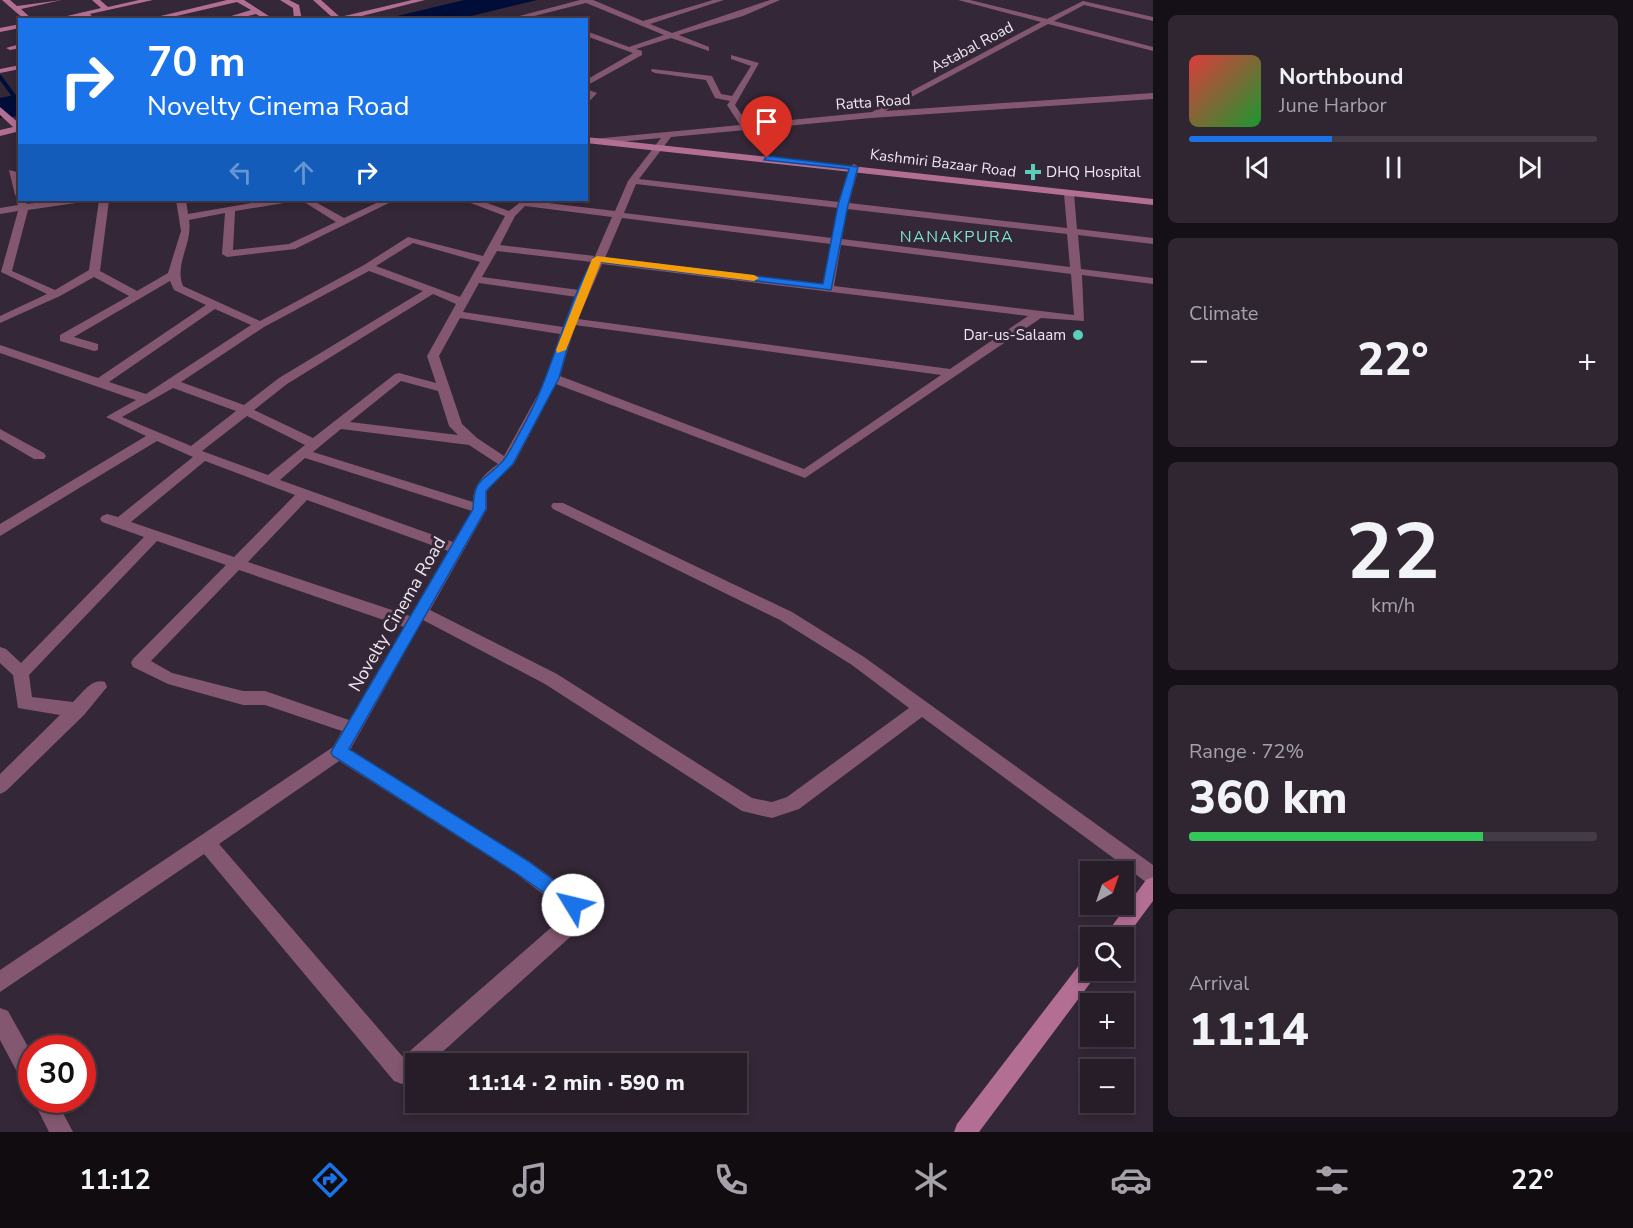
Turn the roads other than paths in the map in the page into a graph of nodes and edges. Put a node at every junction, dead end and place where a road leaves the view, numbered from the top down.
1 (6, 0) edge
2 (58, 0) edge
3 (109, 0) edge
4 (149, 0) edge
5 (238, 0) edge
6 (284, 0) edge
7 (317, 0) edge
8 (421, 0) edge
9 (587, 0) edge
10 (720, 0) edge
11 (776, 0) edge
12 (962, 0) edge
13 (97, 1) edge
14 (1082, 2) edge
15 (16, 8) junction
16 (107, 9) junction
17 (258, 11) junction
18 (84, 13) junction
19 (532, 13) junction
20 (28, 18) edge
21 (62, 18) edge
22 (90, 18) edge
23 (156, 18) edge
24 (229, 18) edge
25 (269, 18) edge
26 (298, 18) edge
27 (335, 18) edge
28 (340, 18) edge
29 (514, 18) edge
30 (544, 18) edge
31 (1153, 19) edge
32 (1049, 22) junction
33 (641, 24) junction
34 (18, 26) edge
35 (0, 30) edge
36 (588, 34) edge
37 (668, 35) junction
38 (18, 46) edge
39 (10, 48) dead end
40 (629, 49) junction
41 (706, 49) dead end
42 (1153, 49) edge
43 (734, 57) dead end
44 (18, 67) edge
45 (0, 71) edge
46 (655, 71) dead end
47 (588, 83) edge
48 (1153, 96) edge
49 (735, 99) junction
50 (0, 110) edge
51 (871, 115) junction
52 (18, 126) edge
53 (745, 126) junction
54 (18, 127) edge
55 (0, 133) edge
56 (591, 140) edge
57 (664, 141) junction
58 (854, 167) junction
59 (12, 172) dead end
60 (633, 181) junction
61 (18, 189) edge
62 (1069, 194) junction
63 (63, 201) edge
64 (104, 201) edge
65 (181, 201) edge
66 (278, 201) edge
67 (308, 201) edge
68 (388, 201) edge
69 (474, 201) edge
70 (519, 201) edge
71 (1153, 202) edge
72 (23, 204) edge
73 (843, 205) junction
74 (230, 209) junction
75 (0, 211) edge
76 (511, 214) junction
77 (618, 216) junction
78 (184, 218) junction
79 (343, 222) junction
80 (1071, 231) junction
81 (1153, 241) edge
82 (836, 243) junction
83 (492, 247) junction
84 (597, 259) junction
85 (485, 260) junction
86 (368, 267) junction
87 (1076, 272) junction
88 (94, 273) junction
89 (173, 275) junction
90 (475, 279) junction
91 (1153, 281) edge
92 (828, 287) junction
93 (432, 290) junction
94 (56, 294) junction
95 (582, 294) junction
96 (137, 296) junction
97 (462, 302) junction
98 (214, 304) junction
99 (455, 314) junction
100 (1039, 314) junction
101 (0, 320) edge
102 (260, 325) junction
103 (569, 326) junction
104 (94, 347) dead end
105 (0, 349) edge
106 (953, 373) junction
107 (553, 378) junction
108 (99, 383) junction
109 (171, 383) junction
110 (444, 389) junction
111 (147, 399) junction
112 (245, 410) junction
113 (338, 425) junction
114 (0, 433) edge
115 (156, 436) junction
116 (472, 441) junction
117 (308, 448) junction
118 (198, 454) junction
119 (39, 456) dead end
120 (507, 464) junction
121 (270, 481) junction
122 (305, 494) junction
123 (558, 506) dead end
124 (480, 509) junction
125 (0, 531) edge
126 (154, 535) junction
127 (457, 549) junction
128 (237, 563) junction
129 (417, 618) junction
130 (0, 652) edge
131 (21, 673) junction
132 (99, 687) dead end
133 (920, 709) junction
134 (78, 710) junction
135 (353, 728) junction
136 (339, 752) junction
137 (0, 786) edge
138 (206, 842) junction
139 (1153, 876) edge
140 (1153, 886) edge
141 (1121, 927) edge
142 (1080, 980) edge
143 (0, 982) edge
144 (0, 1019) edge
145 (18, 1052) edge
146 (51, 1113) edge
147 (62, 1132) edge
148 (965, 1132) edge

1 - 15 street
2 - 15 street
3 - 13 street
4 - 16 street
5 - 17 street
5 - 23 street
6 - 26 street
7 - 27 street
8 - 28 street
9 - 19 street
9 - 33 street
10 - 33 street
11 - 37 street
12 - 32 street
13 - 16 street
14 - 31 street
14 - 32 street, Astabal Road
15 - 20 street
16 - 18 street
17 - 24 street
17 - 25 street
18 - 21 street
18 - 22 street
19 - 29 street
19 - 30 street
32 - 42 street
32 - 51 street, Astabal Road
33 - 37 street
34 - 35 street
36 - 40 street
37 - 40 street
37 - 41 street
38 - 39 street
40 - 47 street
43 - 49 street
44 - 45 street
46 - 49 street
48 - 51 street, Ratta Road
49 - 53 street
50 - 52 street
51 - 53 street, Ratta Road
53 - 57 street, Ratta Road
54 - 55 street
56 - 57 street, Kashmiri Bazaar Road
56 - 57 street, Ratta Road
57 - 58 street, Kashmiri Bazaar Road
57 - 60 street, Novelty Cinema Road
58 - 62 street, Kashmiri Bazaar Road
58 - 73 street
59 - 61 street
60 - 73 street
60 - 77 street, Novelty Cinema Road
62 - 71 street, Kashmiri Bazaar Road
62 - 80 street
63 - 72 street
64 - 88 street
65 - 78 street
66 - 74 street
67 - 79 street
68 - 79 street
69 - 76 street
70 - 76 street
70 - 77 street
72 - 75 street
72 - 94 street
73 - 80 street
73 - 82 street
74 - 78 street
74 - 79 street
76 - 83 street
77 - 82 street
77 - 84 street, Novelty Cinema Road
78 - 89 street
80 - 81 street
80 - 87 street
82 - 87 street
82 - 92 street
83 - 84 street
83 - 85 street
84 - 92 street
84 - 95 street, Novelty Cinema Road
85 - 86 street
85 - 90 street
86 - 93 street
86 - 102 street
87 - 91 street
87 - 100 street
88 - 94 street
88 - 96 street
89 - 96 street
89 - 98 street
90 - 95 street
90 - 97 street
92 - 100 street
93 - 97 street
93 - 112 street
94 - 101 street
95 - 103 street, Novelty Cinema Road
96 - 104 street
97 - 99 street
98 - 102 street
98 - 108 street
99 - 103 street
99 - 110 street
100 - 106 street
102 - 109 street
103 - 106 street
103 - 107 street, Novelty Cinema Road
105 - 108 street
106 - 107 street
107 - 120 street, Novelty Cinema Road
108 - 111 street
109 - 111 street
109 - 112 street
110 - 113 street
110 - 116 street
111 - 115 street
112 - 117 street
112 - 118 street
113 - 116 street
113 - 117 street
114 - 119 street
115 - 118 street
115 - 125 street
116 - 120 street
117 - 121 street
117 - 124 street
118 - 121 street
118 - 126 street
120 - 124 street, Novelty Cinema Road
121 - 122 street
122 - 127 street
122 - 128 street
123 - 133 street
124 - 127 street, Novelty Cinema Road
126 - 128 street
126 - 131 street
127 - 129 street, Novelty Cinema Road
128 - 129 street
128 - 135 street
129 - 133 street
129 - 135 street, Novelty Cinema Road
130 - 131 street
131 - 134 street
132 - 134 street
133 - 139 street
134 - 137 street
135 - 136 street, Novelty Cinema Road
136 - 138 street, Novelty Cinema Road
136 - 138 street
138 - 143 street, Novelty Cinema Road
140 - 141 street
142 - 148 street
144 - 145 street
146 - 147 street

